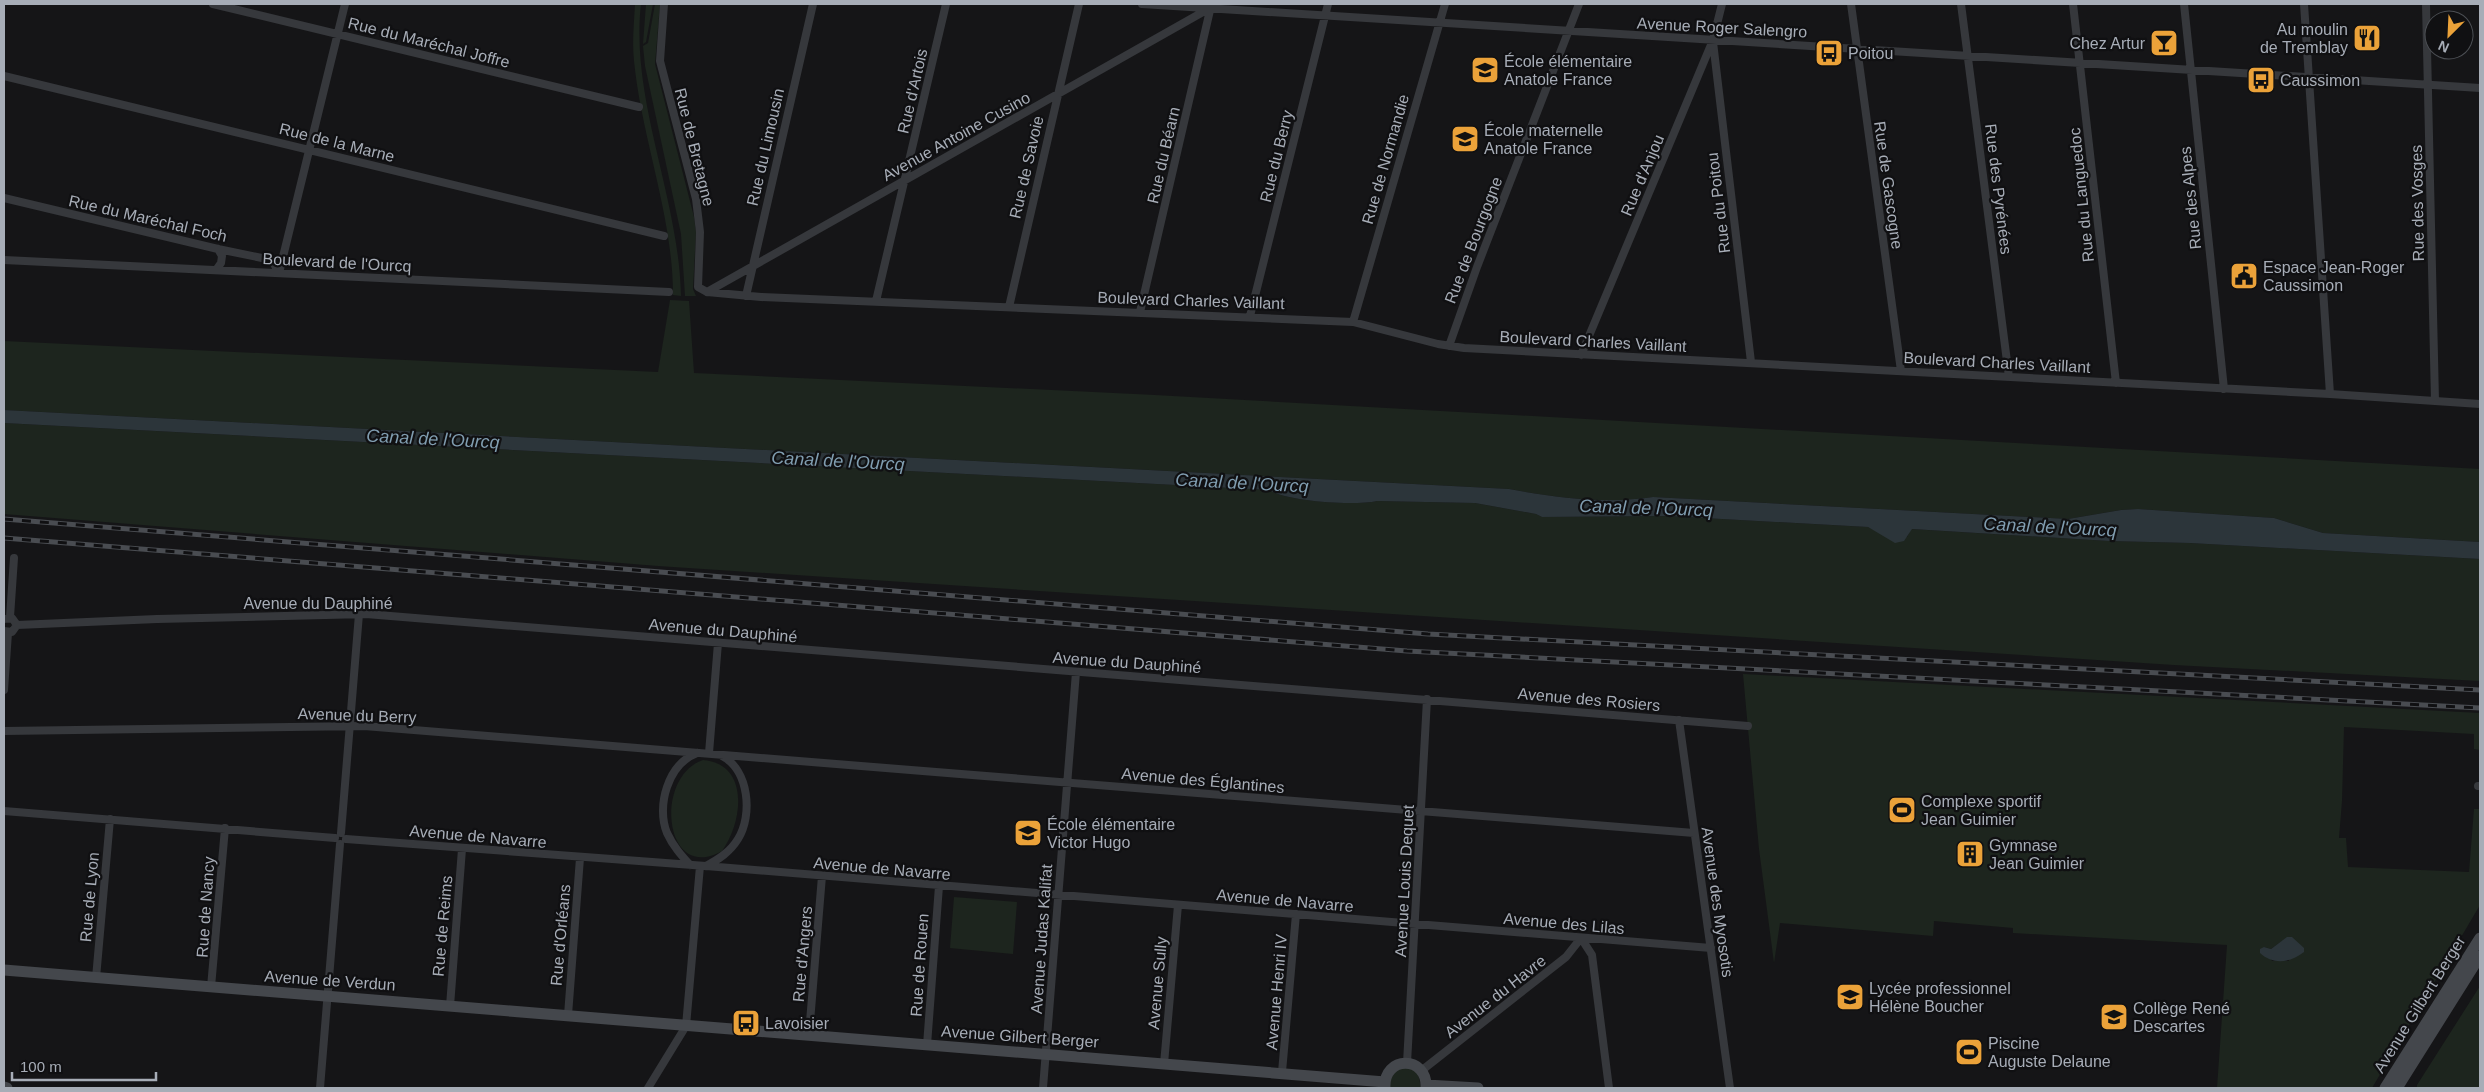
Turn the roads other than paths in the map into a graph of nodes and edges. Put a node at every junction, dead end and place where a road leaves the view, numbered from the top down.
1 (213, 4) edge
2 (345, 4) edge
3 (664, 4) edge
4 (813, 4) edge
5 (946, 4) edge
6 (1079, 4) edge
7 (1142, 4) edge
8 (1219, 4) edge
9 (1328, 4) edge
10 (1445, 4) edge
11 (1579, 4) edge
12 (1722, 4) edge
13 (1851, 4) edge
14 (1961, 4) edge
15 (2073, 4) edge
16 (2184, 4) edge
17 (2304, 4) edge
18 (2426, 4) edge
19 (1211, 6) edge
20 (1326, 15) junction
21 (1439, 22) junction
22 (1568, 31) junction
23 (338, 34) junction
24 (1713, 40) junction
25 (1857, 49) junction
26 (1967, 56) junction
27 (2079, 62) junction
28 (2190, 70) junction
29 (4, 76) edge
30 (2309, 77) junction
31 (2428, 84) junction
32 (2480, 88) edge
33 (1057, 95) junction
34 (639, 108) dead end
35 (310, 150) junction
36 (905, 180) junction
37 (4, 198) edge
38 (664, 236) dead end
39 (218, 250) junction
40 (4, 260) edge
41 (752, 266) junction
42 (216, 270) junction
43 (279, 273) junction
44 (669, 292) dead end
45 (707, 292) junction
46 (746, 296) junction
47 (876, 301) junction
48 (1009, 307) junction
49 (1140, 312) junction
50 (1250, 316) junction
51 (1353, 322) junction
52 (1449, 346) junction
53 (1581, 354) junction
54 (1751, 362) junction
55 (1901, 371) junction
56 (2009, 377) junction
57 (2116, 383) junction
58 (2224, 389) junction
59 (2330, 394) junction
60 (2435, 402) junction
61 (2480, 404) edge
62 (14, 558) dead end
63 (359, 614) junction
64 (7, 618) edge
65 (17, 625) junction
66 (6, 632) edge
67 (718, 643) junction
68 (1076, 672) junction
69 (4, 690) edge
70 (1427, 699) junction
71 (1679, 720) junction
72 (350, 726) junction
73 (1748, 726) dead end
74 (4, 731) edge
75 (699, 752) junction
76 (709, 753) junction
77 (718, 753) junction
78 (1067, 783) junction
79 (4, 811) edge
80 (1422, 812) junction
81 (110, 819) junction
82 (225, 828) junction
83 (1694, 833) junction
84 (341, 838) junction
85 (462, 849) junction
86 (580, 858) junction
87 (690, 865) junction
88 (703, 866) junction
89 (822, 876) junction
90 (939, 886) junction
91 (1059, 895) junction
92 (1178, 904) junction
93 (1296, 914) junction
94 (1415, 924) junction
95 (1581, 938) junction
96 (2480, 938) edge
97 (1711, 948) junction
98 (2480, 956) edge
99 (4, 970) edge
100 (96, 978) junction
101 (211, 987) junction
102 (327, 996) junction
103 (450, 1006) junction
104 (568, 1015) junction
105 (653, 1023) joint
106 (686, 1026) junction
107 (809, 1034) junction
108 (927, 1045) junction
109 (1046, 1054) junction
110 (1407, 1063) junction
111 (1164, 1064) junction
112 (1421, 1071) junction
113 (1282, 1072) junction
114 (1385, 1085) edge
115 (1426, 1087) edge
116 (2398, 1087) edge
117 (320, 1088) edge
118 (648, 1088) edge
119 (1043, 1088) edge
120 (1478, 1088) edge
121 (1609, 1088) edge
122 (1730, 1088) edge
123 (2385, 1088) edge

1 - 23 street, Rue du Maréchal Joffre
2 - 23 street
3 - 45 street, Rue de Bretagne
4 - 41 street, Rue du Limousin
5 - 36 street, Rue d'Artois
6 - 33 street, Rue de Savoie
7 - 19 street, Avenue Roger Salengro
8 - 19 street, Avenue Antoine Cusino
9 - 20 street, Rue du Berry
10 - 21 street, Rue de Normandie
11 - 22 street, Rue de Bourgogne
12 - 24 street, Rue d'Anjou
13 - 25 street, Rue de Gascogne
14 - 26 street, Rue des Pyrénées
15 - 27 street, Rue du Languedoc
16 - 28 street, Rue des Alpes
17 - 30 street
18 - 31 street, Rue des Vosges
19 - 20 street, Avenue Roger Salengro
19 - 33 street, Avenue Antoine Cusino
19 - 49 street, Rue du Béarn
20 - 21 street, Avenue Roger Salengro
20 - 50 street, Rue du Berry
21 - 22 street, Avenue Roger Salengro
21 - 51 street, Rue de Normandie
22 - 24 street, Avenue Roger Salengro
22 - 52 street, Rue de Bourgogne
23 - 34 street, Rue du Maréchal Joffre
23 - 35 street
24 - 25 street, Avenue Roger Salengro
24 - 53 street, Rue d'Anjou
24 - 54 street, Rue du Poitou
25 - 26 street, Avenue Roger Salengro
25 - 55 street, Rue de Gascogne
26 - 27 street, Avenue Roger Salengro
26 - 56 street, Rue des Pyrénées
27 - 28 street, Avenue Roger Salengro
27 - 57 street, Rue du Languedoc
28 - 30 street, Avenue Roger Salengro
28 - 58 street, Rue des Alpes
29 - 35 street, Rue de la Marne
30 - 31 street, Avenue Roger Salengro
30 - 59 street
31 - 32 street, Avenue Roger Salengro
31 - 60 street, Rue des Vosges
33 - 36 street, Avenue Antoine Cusino
33 - 48 street, Rue de Savoie
35 - 38 street, Rue de la Marne
35 - 43 street
36 - 41 street, Avenue Antoine Cusino
36 - 47 street, Rue d'Artois
37 - 39 street, Rue du Maréchal Foch
39 - 42 street
39 - 43 street, Rue du Maréchal Foch
40 - 42 street, Boulevard de l'Ourcq
41 - 45 street, Avenue Antoine Cusino
41 - 46 street, Rue du Limousin
42 - 43 street, Boulevard de l'Ourcq
43 - 44 street, Boulevard de l'Ourcq
45 - 46 street, Boulevard Charles Vaillant
46 - 47 street, Boulevard Charles Vaillant
47 - 48 street, Boulevard Charles Vaillant
48 - 49 street, Boulevard Charles Vaillant
49 - 50 street, Boulevard Charles Vaillant
50 - 51 street, Boulevard Charles Vaillant
51 - 52 street, Boulevard Charles Vaillant
52 - 53 street, Boulevard Charles Vaillant
53 - 54 street, Boulevard Charles Vaillant
54 - 55 street, Boulevard Charles Vaillant
55 - 56 street, Boulevard Charles Vaillant
56 - 57 street, Boulevard Charles Vaillant
57 - 58 street, Boulevard Charles Vaillant
58 - 59 street, Boulevard Charles Vaillant
59 - 60 street, Boulevard Charles Vaillant
60 - 61 street, Boulevard Charles Vaillant
62 - 64 street
63 - 65 street, Avenue du Dauphiné
63 - 67 street, Avenue du Dauphiné
63 - 72 street
64 - 65 street
65 - 66 street
66 - 69 street
67 - 68 street, Avenue du Dauphiné
67 - 76 street
68 - 70 street, Avenue du Dauphiné
68 - 78 street, Avenue Judas Kalifat
70 - 71 street, Avenue des Rosiers
70 - 80 street, Avenue Louis Dequet
71 - 73 street, Avenue des Rosiers
71 - 83 street, Avenue des Myosotis
72 - 74 street, Avenue du Berry
72 - 75 street, Avenue du Berry
72 - 84 street
75 - 76 street, Avenue du Berry
75 - 87 street
76 - 77 street, Avenue des Églantines
77 - 78 street, Avenue des Églantines
77 - 88 street
78 - 80 street, Avenue des Églantines
78 - 91 street, Avenue Judas Kalifat
79 - 81 street, Avenue de Navarre
80 - 83 street, Avenue des Églantines
80 - 94 street, Avenue Louis Dequet
81 - 82 street, Avenue de Navarre
81 - 100 street, Rue de Lyon
82 - 84 street, Avenue de Navarre
82 - 101 street, Rue de Nancy
83 - 97 street, Avenue des Myosotis
84 - 85 street, Avenue de Navarre
84 - 102 street
85 - 86 street, Avenue de Navarre
85 - 103 street, Rue de Reims
86 - 87 street, Avenue de Navarre
86 - 104 street, Rue d'Orléans
87 - 88 street, Avenue de Navarre
88 - 89 street, Avenue de Navarre
88 - 106 street
89 - 90 street, Avenue de Navarre
89 - 107 street, Rue d'Angers
90 - 91 street, Avenue de Navarre
90 - 108 street, Rue de Rouen
91 - 92 street, Avenue de Navarre
91 - 109 street, Avenue Judas Kalifat
92 - 93 street, Avenue de Navarre
92 - 111 street, Avenue Sully
93 - 94 street, Avenue de Navarre
93 - 113 street, Avenue Henri IV
94 - 95 street, Avenue des Lilas
94 - 110 street, Avenue Louis Dequet
95 - 97 street, Avenue des Lilas
95 - 112 street, Avenue du Havre
95 - 121 street
96 - 123 street, Avenue Gilbert Berger
97 - 122 street, Avenue des Myosotis
98 - 116 street, Avenue Gilbert Berger
99 - 100 street, Avenue de Verdun
100 - 101 street, Avenue de Verdun
101 - 102 street, Avenue de Verdun
102 - 103 street, Avenue de Verdun
102 - 117 street
103 - 104 street, Avenue de Verdun
104 - 105 street, Avenue de Verdun
105 - 106 street, Avenue Gilbert Berger
106 - 107 street, Avenue Gilbert Berger
106 - 118 street
107 - 108 street, Avenue Gilbert Berger
108 - 109 street, Avenue Gilbert Berger
109 - 111 street, Avenue Gilbert Berger
109 - 119 street, Avenue Judas Kalifat
110 - 112 street
110 - 114 street
111 - 113 street, Avenue Gilbert Berger
112 - 115 street
113 - 114 street, Avenue Gilbert Berger
115 - 120 street

